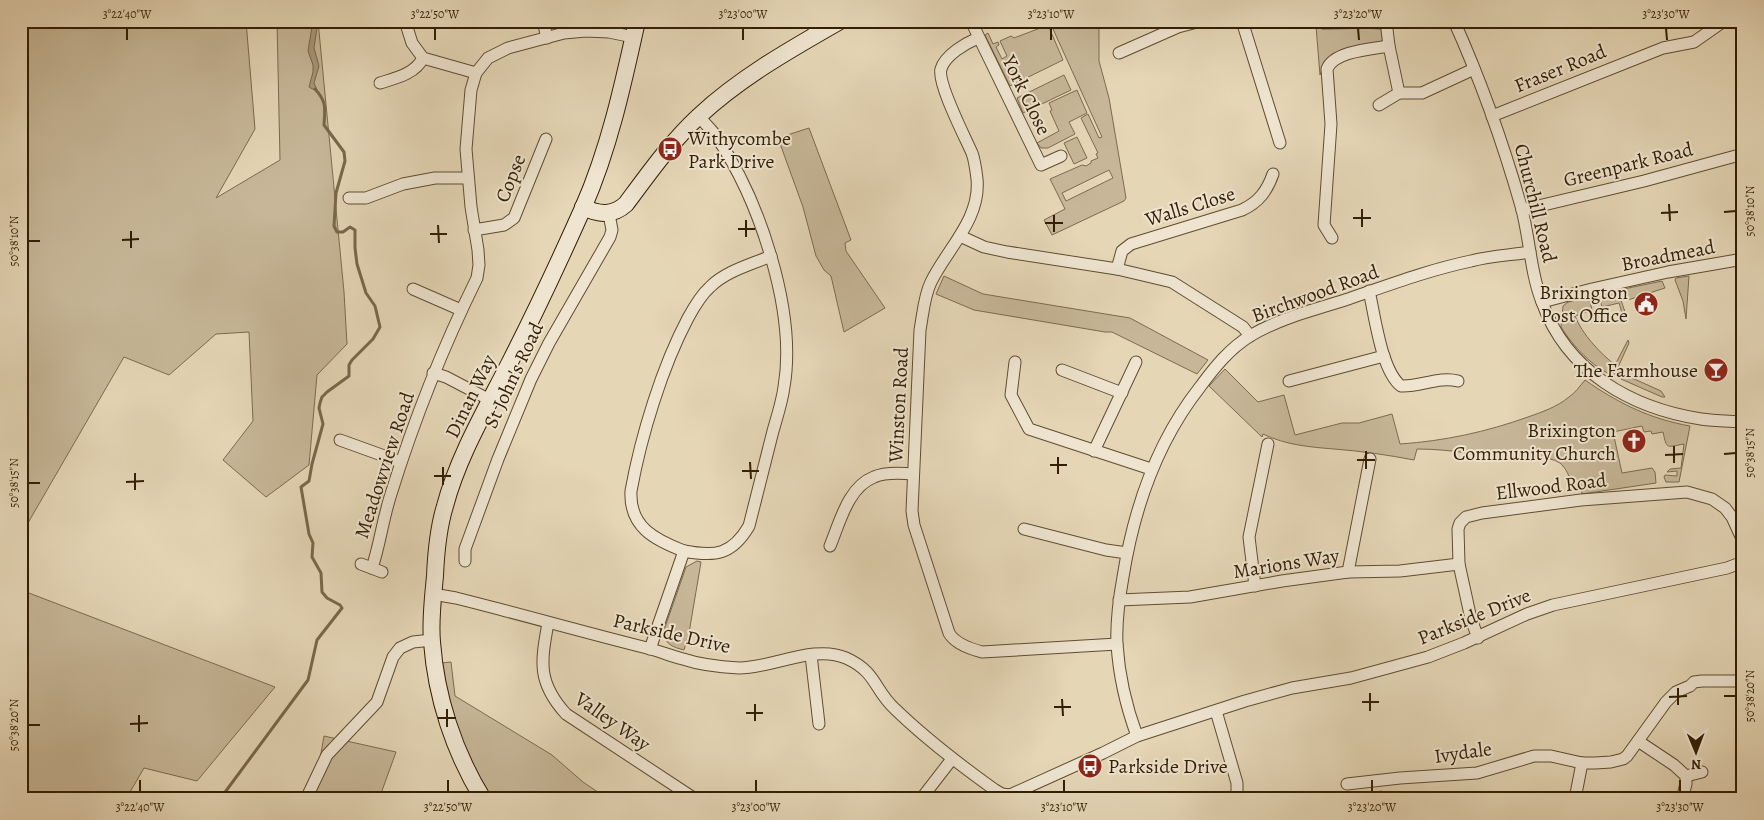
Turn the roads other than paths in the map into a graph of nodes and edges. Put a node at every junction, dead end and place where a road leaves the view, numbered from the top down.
1 (405, 21) edge
2 (543, 21) edge
3 (840, 21) edge
4 (970, 21) edge
5 (1201, 21) edge
6 (1242, 21) edge
7 (1454, 21) edge
8 (1724, 21) edge
9 (1323, 22) dead end
10 (1386, 22) edge
11 (814, 28) edge
12 (635, 29) edge
13 (547, 38) junction
14 (978, 38) junction
15 (1389, 46) junction
16 (1119, 54) dead end
17 (423, 58) junction
18 (1474, 69) junction
19 (476, 73) junction
20 (380, 83) dead end
21 (1400, 93) junction
22 (1379, 105) dead end
23 (699, 116) junction
24 (1492, 116) junction
25 (546, 139) dead end
26 (1280, 143) dead end
27 (1743, 154) edge
28 (1061, 156) dead end
29 (1272, 174) dead end
30 (468, 178) junction
31 (349, 198) dead end
32 (583, 208) junction
33 (1522, 210) junction
34 (609, 214) junction
35 (474, 230) junction
36 (960, 236) junction
37 (1332, 238) dead end
38 (1530, 252) junction
39 (770, 256) junction
40 (1743, 259) edge
41 (1117, 269) junction
42 (413, 289) dead end
43 (1369, 291) junction
44 (1542, 302) junction
45 (461, 310) junction
46 (1250, 336) junction
47 (1384, 356) junction
48 (1015, 362) dead end
49 (1136, 362) dead end
50 (1062, 370) dead end
51 (433, 373) junction
52 (1288, 381) dead end
53 (1458, 382) dead end
54 (1122, 392) junction
55 (490, 400) junction
56 (1743, 422) edge
57 (340, 440) dead end
58 (1268, 444) dead end
59 (1094, 451) junction
60 (1370, 459) dead end
61 (401, 462) junction
62 (1151, 469) junction
63 (913, 474) junction
64 (1024, 529) dead end
65 (1743, 541) edge
66 (830, 546) dead end
67 (684, 551) junction
68 (1127, 553) junction
69 (465, 561) dead end
70 (1743, 562) edge
71 (1459, 564) junction
72 (371, 568) dead end
73 (1348, 572) junction
74 (1255, 586) junction
75 (433, 594) junction
76 (1119, 600) junction
77 (548, 623) junction
78 (1478, 638) junction
79 (432, 640) junction
80 (1117, 644) junction
81 (650, 649) junction
82 (811, 655) junction
83 (1743, 683) edge
84 (1216, 710) junction
85 (819, 724) dead end
86 (1138, 736) junction
87 (1638, 741) junction
88 (952, 759) junction
89 (1582, 763) junction
90 (1702, 772) dead end
91 (1686, 776) junction
92 (1347, 784) dead end
93 (1743, 790) edge
94 (1010, 797) edge
95 (306, 799) edge
96 (483, 799) edge
97 (695, 799) edge
98 (921, 799) edge
99 (1237, 799) edge
100 (1575, 799) edge
101 (1682, 799) edge
102 (1738, 799) edge

1 - 17 street
2 - 13 street
3 - 11 street
4 - 14 street, York Close
5 - 16 street
6 - 26 street
7 - 18 street, Churchill Road
8 - 24 street, Fraser Road
9 - 10 street
10 - 15 street
11 - 23 street
12 - 13 street
12 - 32 street, Dinan Way
13 - 19 street
14 - 28 street, York Close
14 - 36 street, Winston Road
15 - 21 street
15 - 37 street
17 - 19 street
17 - 20 street
18 - 21 street
18 - 24 street, Churchill Road
19 - 30 street, Meadowview Road
21 - 22 street
23 - 34 street
23 - 39 street
24 - 33 street, Churchill Road
25 - 35 street, Copse
27 - 33 street, Greenpark Road
29 - 41 street, Walls Close
30 - 31 street
30 - 35 street, Meadowview Road
32 - 34 street
32 - 55 street, Dinan Way
33 - 38 street, Churchill Road
34 - 69 street, St John's Road
35 - 45 street, Meadowview Road
36 - 41 street
36 - 63 street, Winston Road
38 - 43 street, Birchwood Road
38 - 44 street, Churchill Road
39 - 67 street
39 - 67 street
40 - 44 street, Broadmead
41 - 46 street
42 - 45 street
43 - 46 street, Birchwood Road
43 - 47 street
44 - 56 street, Churchill Road
45 - 51 street, Meadowview Road
46 - 62 street, Birchwood Road
47 - 52 street
47 - 53 street
48 - 59 street
49 - 54 street
50 - 54 street
51 - 55 street, Meadowview Road
51 - 61 street, Meadowview Road
54 - 59 street
55 - 75 street, Dinan Way
57 - 61 street
58 - 74 street
59 - 62 street
60 - 73 street
61 - 72 street, Meadowview Road
62 - 68 street, Birchwood Road
63 - 66 street
63 - 80 street, Winston Road
64 - 68 street
65 - 71 street, Ellwood Road
67 - 81 street
68 - 76 street, Birchwood Road
70 - 78 street, Parkside Drive
71 - 73 street, Marions Way
71 - 78 street, Ellwood Road
73 - 74 street, Marions Way
74 - 76 street, Marions Way
75 - 77 street, Parkside Drive
75 - 79 street, Dinan Way
76 - 80 street, Birchwood Road
77 - 81 street, Parkside Drive
77 - 97 street, Valley Way
78 - 84 street, Parkside Drive
79 - 95 street
79 - 96 street, Dinan Way
80 - 86 street, Birchwood Road
81 - 82 street, Parkside Drive
82 - 85 street
82 - 88 street, Parkside Drive
83 - 87 street, Ivydale
84 - 86 street, Parkside Drive
84 - 99 street
86 - 94 street, Parkside Drive
87 - 89 street, Ivydale
87 - 91 street
88 - 94 street, Parkside Drive
88 - 98 street
89 - 92 street, Ivydale
89 - 100 street
90 - 91 street
91 - 101 street
93 - 102 street

